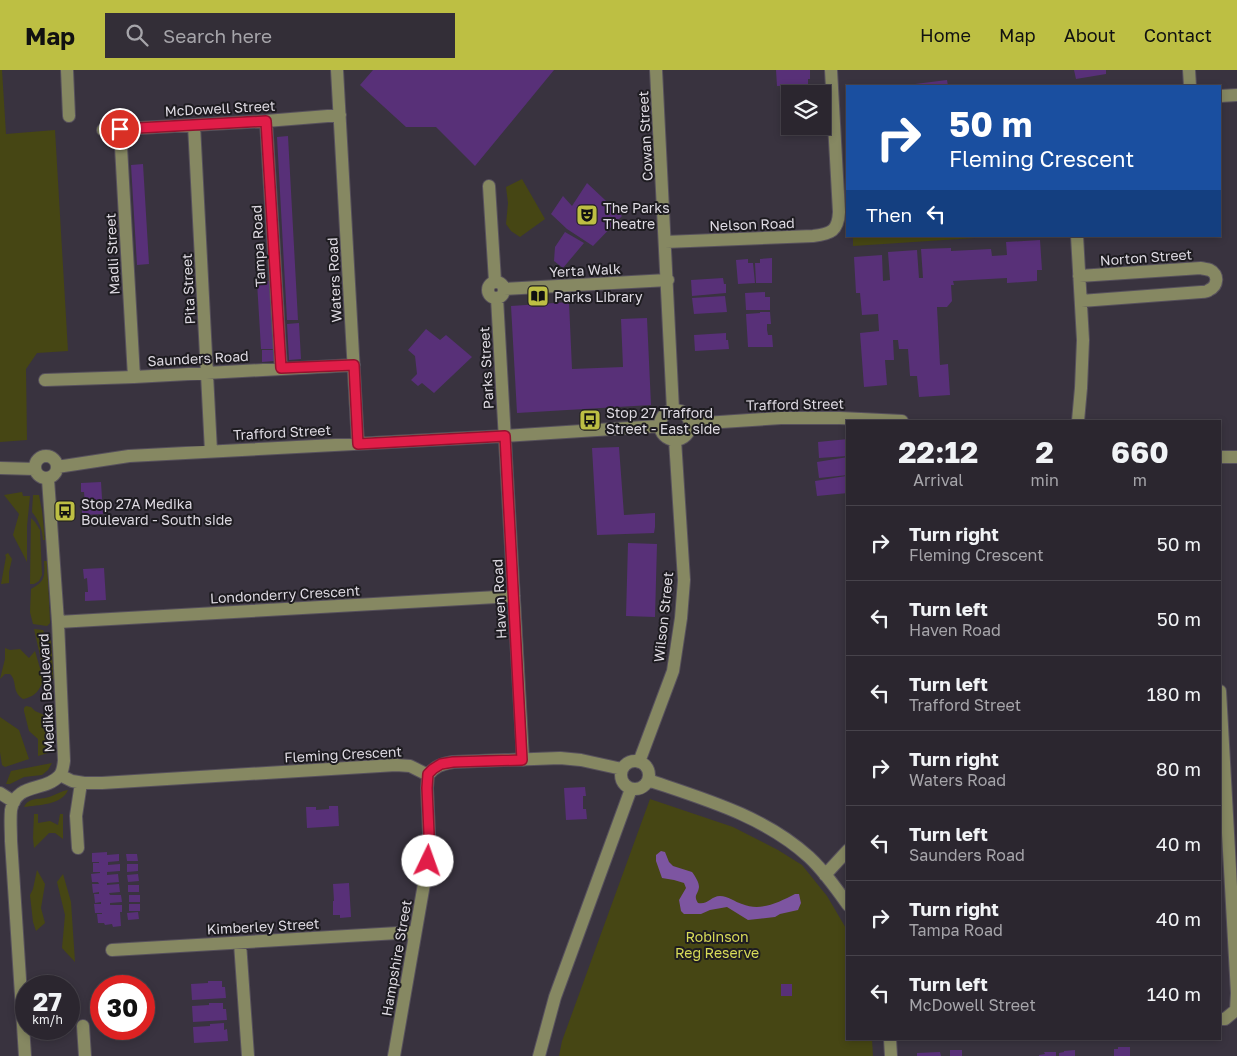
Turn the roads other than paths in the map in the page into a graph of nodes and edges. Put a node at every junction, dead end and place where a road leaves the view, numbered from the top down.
1 (67, 70) edge
2 (337, 70) edge
3 (656, 70) edge
4 (831, 70) edge
5 (1189, 70) edge
6 (1190, 85) edge
7 (1237, 95) edge
8 (1221, 96) edge
9 (340, 115) junction
10 (69, 116) dead end
11 (266, 121) junction
12 (194, 125) junction
13 (120, 129) junction
14 (103, 130) dead end
15 (841, 136) edge
16 (489, 186) dead end
17 (1077, 237) edge
18 (665, 242) junction
19 (1080, 276) junction
20 (668, 280) junction
21 (499, 289) junction
22 (1081, 301) junction
23 (354, 365) junction
24 (281, 368) junction
25 (208, 372) junction
26 (134, 377) junction
27 (45, 380) dead end
28 (674, 410) junction
29 (878, 420) edge
30 (1078, 420) edge
31 (690, 424) junction
32 (659, 426) junction
33 (505, 436) junction
34 (675, 440) junction
35 (358, 444) junction
36 (212, 451) junction
37 (1221, 457) edge
38 (1237, 458) edge
39 (57, 467) junction
40 (0, 468) edge
41 (35, 469) junction
42 (48, 479) junction
43 (514, 596) junction
44 (58, 622) junction
45 (1221, 729) edge
46 (522, 760) junction
47 (639, 762) junction
48 (622, 769) junction
49 (428, 774) junction
50 (60, 775) junction
51 (648, 780) junction
52 (81, 783) junction
53 (631, 789) junction
54 (0, 794) edge
55 (14, 802) junction
56 (1224, 843) edge
57 (78, 848) dead end
58 (846, 852) edge
59 (825, 874) junction
60 (846, 901) edge
61 (1234, 917) edge
62 (415, 932) junction
63 (240, 943) junction
64 (112, 950) dead end
65 (1221, 1019) edge
66 (83, 1026) dead end
67 (890, 1040) edge
68 (25, 1056) edge
69 (85, 1056) edge
70 (248, 1056) edge
71 (394, 1056) edge
72 (539, 1056) edge
73 (891, 1056) edge

1 - 10 street
2 - 9 street, Waters Road
3 - 18 street, Cowan Street
4 - 15 street
5 - 6 street
7 - 8 street
9 - 11 street, McDowell Street
9 - 23 street, Waters Road
11 - 12 street, McDowell Street
11 - 24 street, Tampa Road
12 - 13 street, McDowell Street
12 - 25 street, Pita Street
13 - 14 street, McDowell Street
13 - 26 street, Madli Street
15 - 18 street, Nelson Road
16 - 21 street, Parks Street
17 - 19 street
18 - 20 street, Cowan Street
19 - 22 street
19 - 22 street, Norton Street
20 - 21 street, Yerta Walk
20 - 28 street, Cowan Street
21 - 33 street, Parks Street
22 - 30 street
23 - 24 street, Saunders Road
23 - 35 street, Waters Road
24 - 25 street, Saunders Road
25 - 26 street, Saunders Road
25 - 36 street, Pita Street
26 - 27 street, Saunders Road
28 - 31 street
28 - 32 street
29 - 31 street, Trafford Street
31 - 34 street
32 - 33 street, Trafford Street
32 - 34 street
33 - 35 street, Trafford Street
33 - 43 street, Haven Road
34 - 47 street, Wilson Street
35 - 36 street, Trafford Street
36 - 39 street, Trafford Street
37 - 38 street
39 - 41 street
39 - 42 street
40 - 41 street
41 - 42 street
42 - 44 street, Medika Boulevard
43 - 44 street, Londonderry Crescent
43 - 46 street, Haven Road
44 - 50 street, Medika Boulevard
45 - 56 street
46 - 48 street
46 - 49 street
47 - 48 street
47 - 51 street
48 - 53 street
49 - 52 street, Fleming Crescent
49 - 62 street, Hampshire Street
50 - 52 street, Fleming Crescent
50 - 55 street
51 - 53 street
51 - 59 street
52 - 57 street
53 - 72 street
54 - 55 street
55 - 68 street
56 - 61 street
58 - 59 street
59 - 60 street
61 - 65 street
62 - 63 street, Kimberley Street
62 - 71 street, Hampshire Street
63 - 64 street, Kimberley Street
63 - 70 street
66 - 69 street
67 - 73 street

